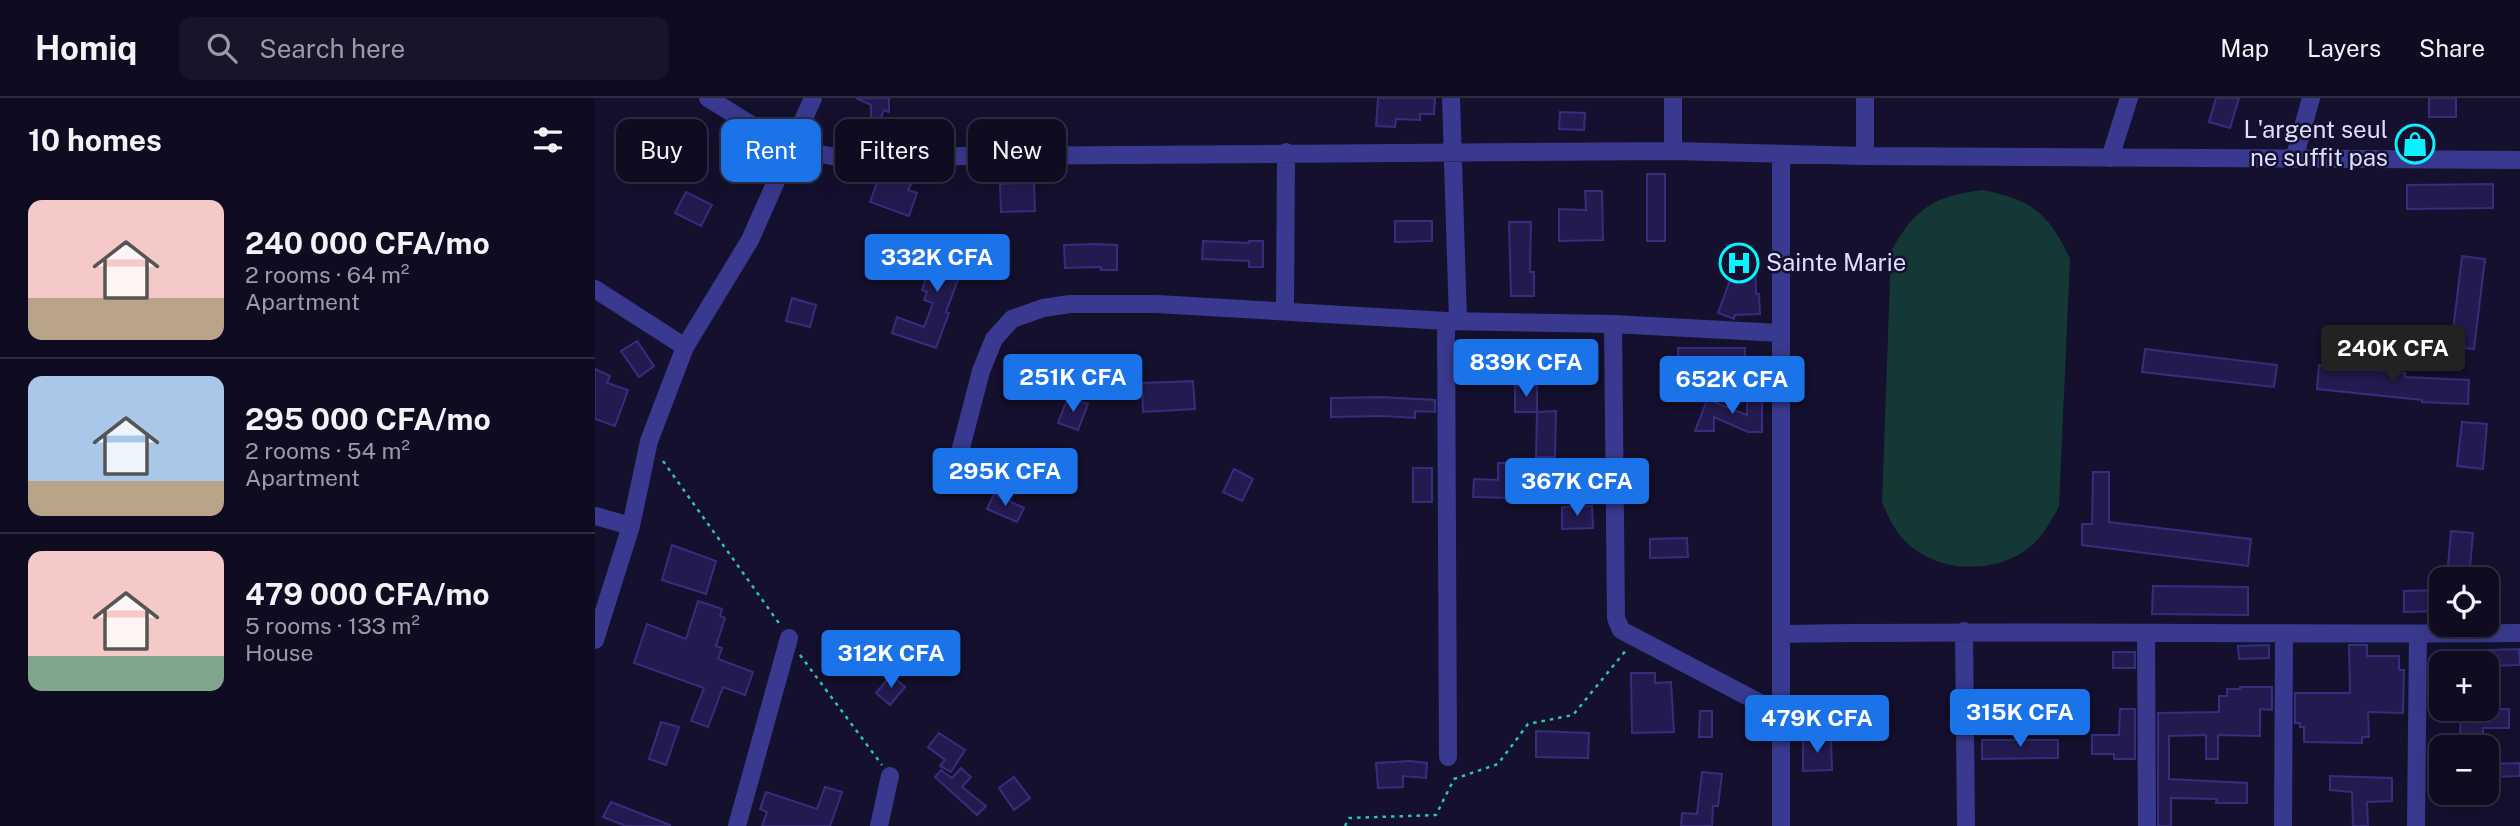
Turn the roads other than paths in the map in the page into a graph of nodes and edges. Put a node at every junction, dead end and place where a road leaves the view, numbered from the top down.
1 (708, 98) edge
2 (813, 98) edge
3 (1451, 98) edge
4 (1673, 98) edge
5 (1865, 98) edge
6 (2129, 98) edge
7 (2312, 98) edge
8 (742, 119) edge
9 (804, 119) edge
10 (1673, 150) junction
11 (1286, 152) junction
12 (1451, 153) junction
13 (821, 154) edge
14 (1781, 155) junction
15 (1865, 156) junction
16 (2110, 158) junction
17 (2294, 159) junction
18 (2520, 160) edge
19 (775, 182) edge
20 (595, 289) edge
21 (1285, 311) junction
22 (1452, 321) junction
23 (1613, 324) junction
24 (1781, 333) junction
25 (685, 347) junction
26 (955, 471) dead end
27 (595, 516) edge
28 (631, 526) junction
29 (1964, 631) junction
30 (2146, 633) junction
31 (2520, 633) edge
32 (1781, 634) junction
33 (2418, 634) junction
34 (2284, 635) junction
35 (789, 638) road end
36 (595, 640) edge
37 (1781, 714) junction
38 (1448, 757) dead end
39 (890, 776) road end
40 (737, 826) edge
41 (879, 826) edge
42 (1781, 826) edge
43 (1966, 826) edge
44 (2147, 826) edge
45 (2283, 826) edge
46 (2416, 826) edge

1 - 8 street
2 - 9 street
3 - 12 street
4 - 10 street
5 - 15 street
6 - 16 street
7 - 17 street
10 - 12 street
10 - 14 street
11 - 12 street
11 - 13 street
11 - 21 street
12 - 22 street
14 - 15 street
14 - 24 street
15 - 16 street
16 - 17 street
17 - 18 street
19 - 25 street
20 - 25 street
21 - 22 street
21 - 26 street
22 - 23 street
22 - 38 street
23 - 24 street
23 - 37 street
24 - 32 street
25 - 28 street
27 - 28 street
28 - 36 street
29 - 30 street
29 - 32 street
29 - 43 street
30 - 34 street
30 - 44 street
31 - 33 street
32 - 37 street
33 - 34 street
33 - 46 street
34 - 45 street
35 - 40 street
37 - 42 street
39 - 41 street

